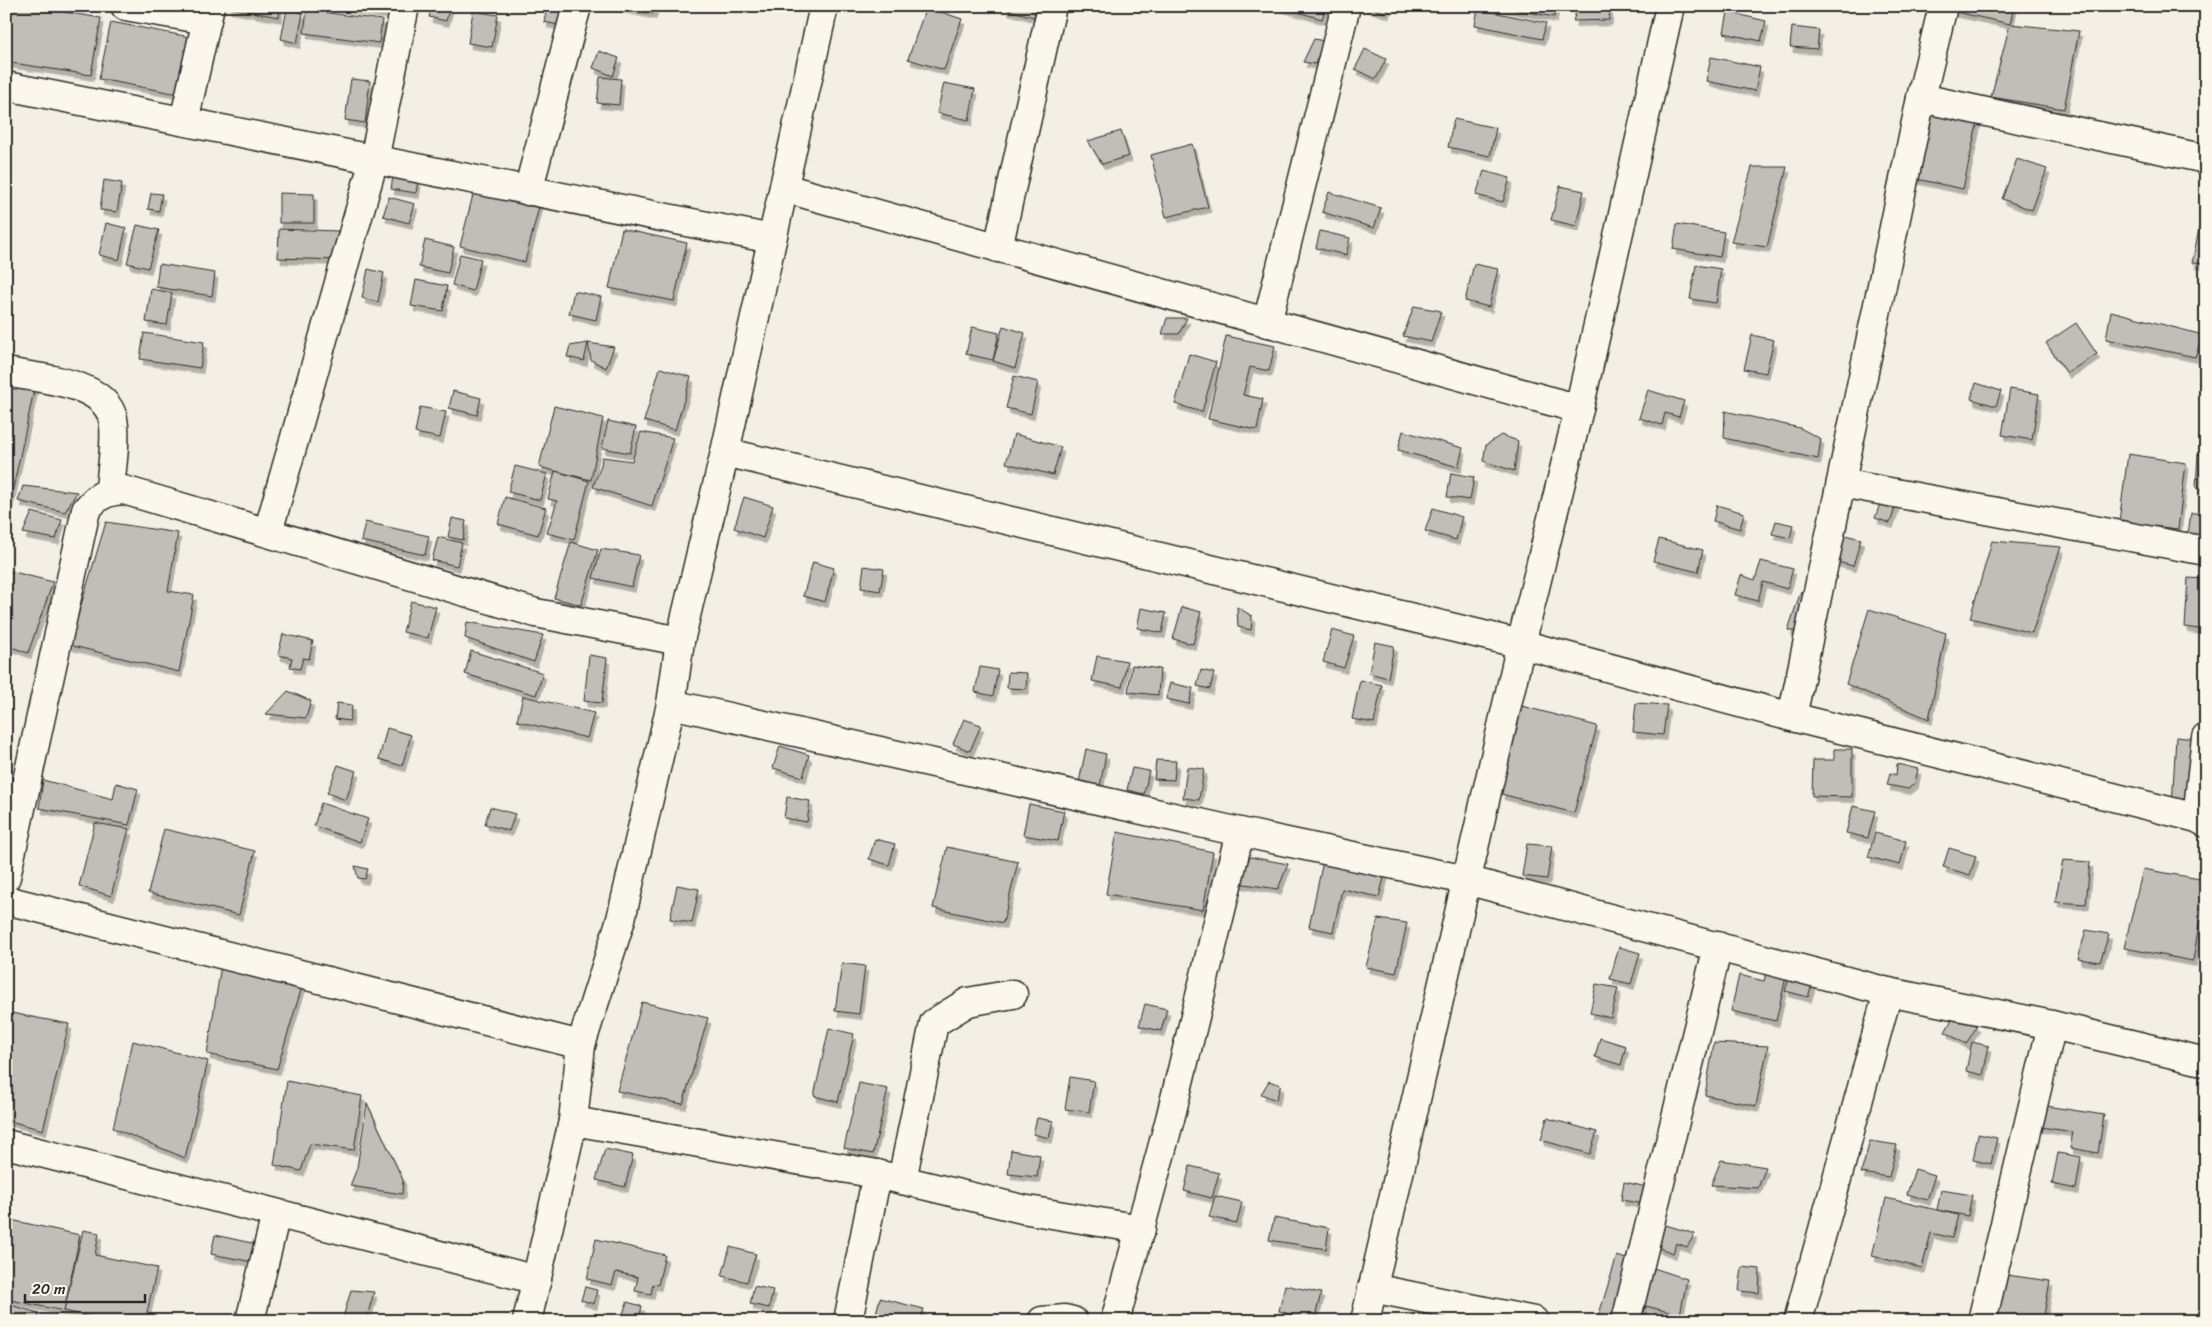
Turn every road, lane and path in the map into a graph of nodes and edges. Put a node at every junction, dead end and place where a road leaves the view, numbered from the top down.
1 (125, 6) edge
2 (405, 6) edge
3 (578, 6) edge
4 (824, 6) edge
5 (1052, 6) edge
6 (1346, 6) edge
7 (1670, 6) edge
8 (1944, 6) edge
9 (208, 13) edge
10 (6, 86) edge
11 (1921, 98) junction
12 (184, 121) junction
13 (2206, 158) edge
14 (374, 160) junction
15 (784, 188) junction
16 (528, 190) junction
17 (772, 239) junction
18 (998, 248) junction
19 (1267, 322) junction
20 (6, 372) edge
21 (1579, 409) junction
22 (725, 452) junction
23 (1841, 483) junction
24 (110, 491) junction
25 (268, 532) junction
26 (2205, 555) edge
27 (680, 641) junction
28 (1521, 644) junction
29 (671, 704) junction
30 (1792, 717) junction
31 (2206, 737) edge
32 (2202, 821) edge
33 (1240, 832) junction
34 (6, 877) edge
35 (1466, 880) junction
36 (6, 900) edge
37 (1718, 946) junction
38 (1888, 992) junction
39 (1013, 994) dead end
40 (2052, 1025) junction
41 (581, 1045) junction
42 (2206, 1062) edge
43 (573, 1121) junction
44 (6, 1144) edge
45 (890, 1177) junction
46 (276, 1214) junction
47 (1141, 1229) junction
48 (537, 1280) junction
49 (1372, 1288) junction
50 (250, 1321) edge
51 (527, 1321) edge
52 (848, 1321) edge
53 (1042, 1321) edge
54 (1073, 1321) edge
55 (1115, 1321) edge
56 (1365, 1321) edge
57 (1534, 1321) edge
58 (1626, 1321) edge
59 (1798, 1321) edge
60 (1982, 1321) edge

1 - 9 street
2 - 14 street
3 - 16 street
4 - 15 street
5 - 18 street
6 - 19 street
7 - 21 street
8 - 11 street
9 - 12 street
10 - 12 street
11 - 13 street
11 - 23 street
12 - 14 street
14 - 16 street
14 - 25 street
15 - 17 street
15 - 18 street
16 - 17 street
17 - 22 street
18 - 19 street
19 - 21 street
20 - 24 street
21 - 28 street
22 - 27 street
22 - 28 street
23 - 26 street
23 - 30 street
24 - 25 street
24 - 34 street
25 - 27 street
27 - 29 street
28 - 30 street
28 - 35 street
29 - 33 street
29 - 41 street
30 - 32 street
31 - 32 street
33 - 35 street
33 - 47 street
35 - 37 street
35 - 49 street
36 - 41 street
37 - 38 street
37 - 58 street
38 - 40 street
38 - 59 street
39 - 45 street
40 - 42 street
40 - 60 street
41 - 43 street
43 - 45 street
43 - 48 street
44 - 46 street
45 - 47 street
45 - 52 street
46 - 48 street
46 - 50 street
47 - 55 street
48 - 51 street
49 - 56 street
49 - 57 street
53 - 54 street

